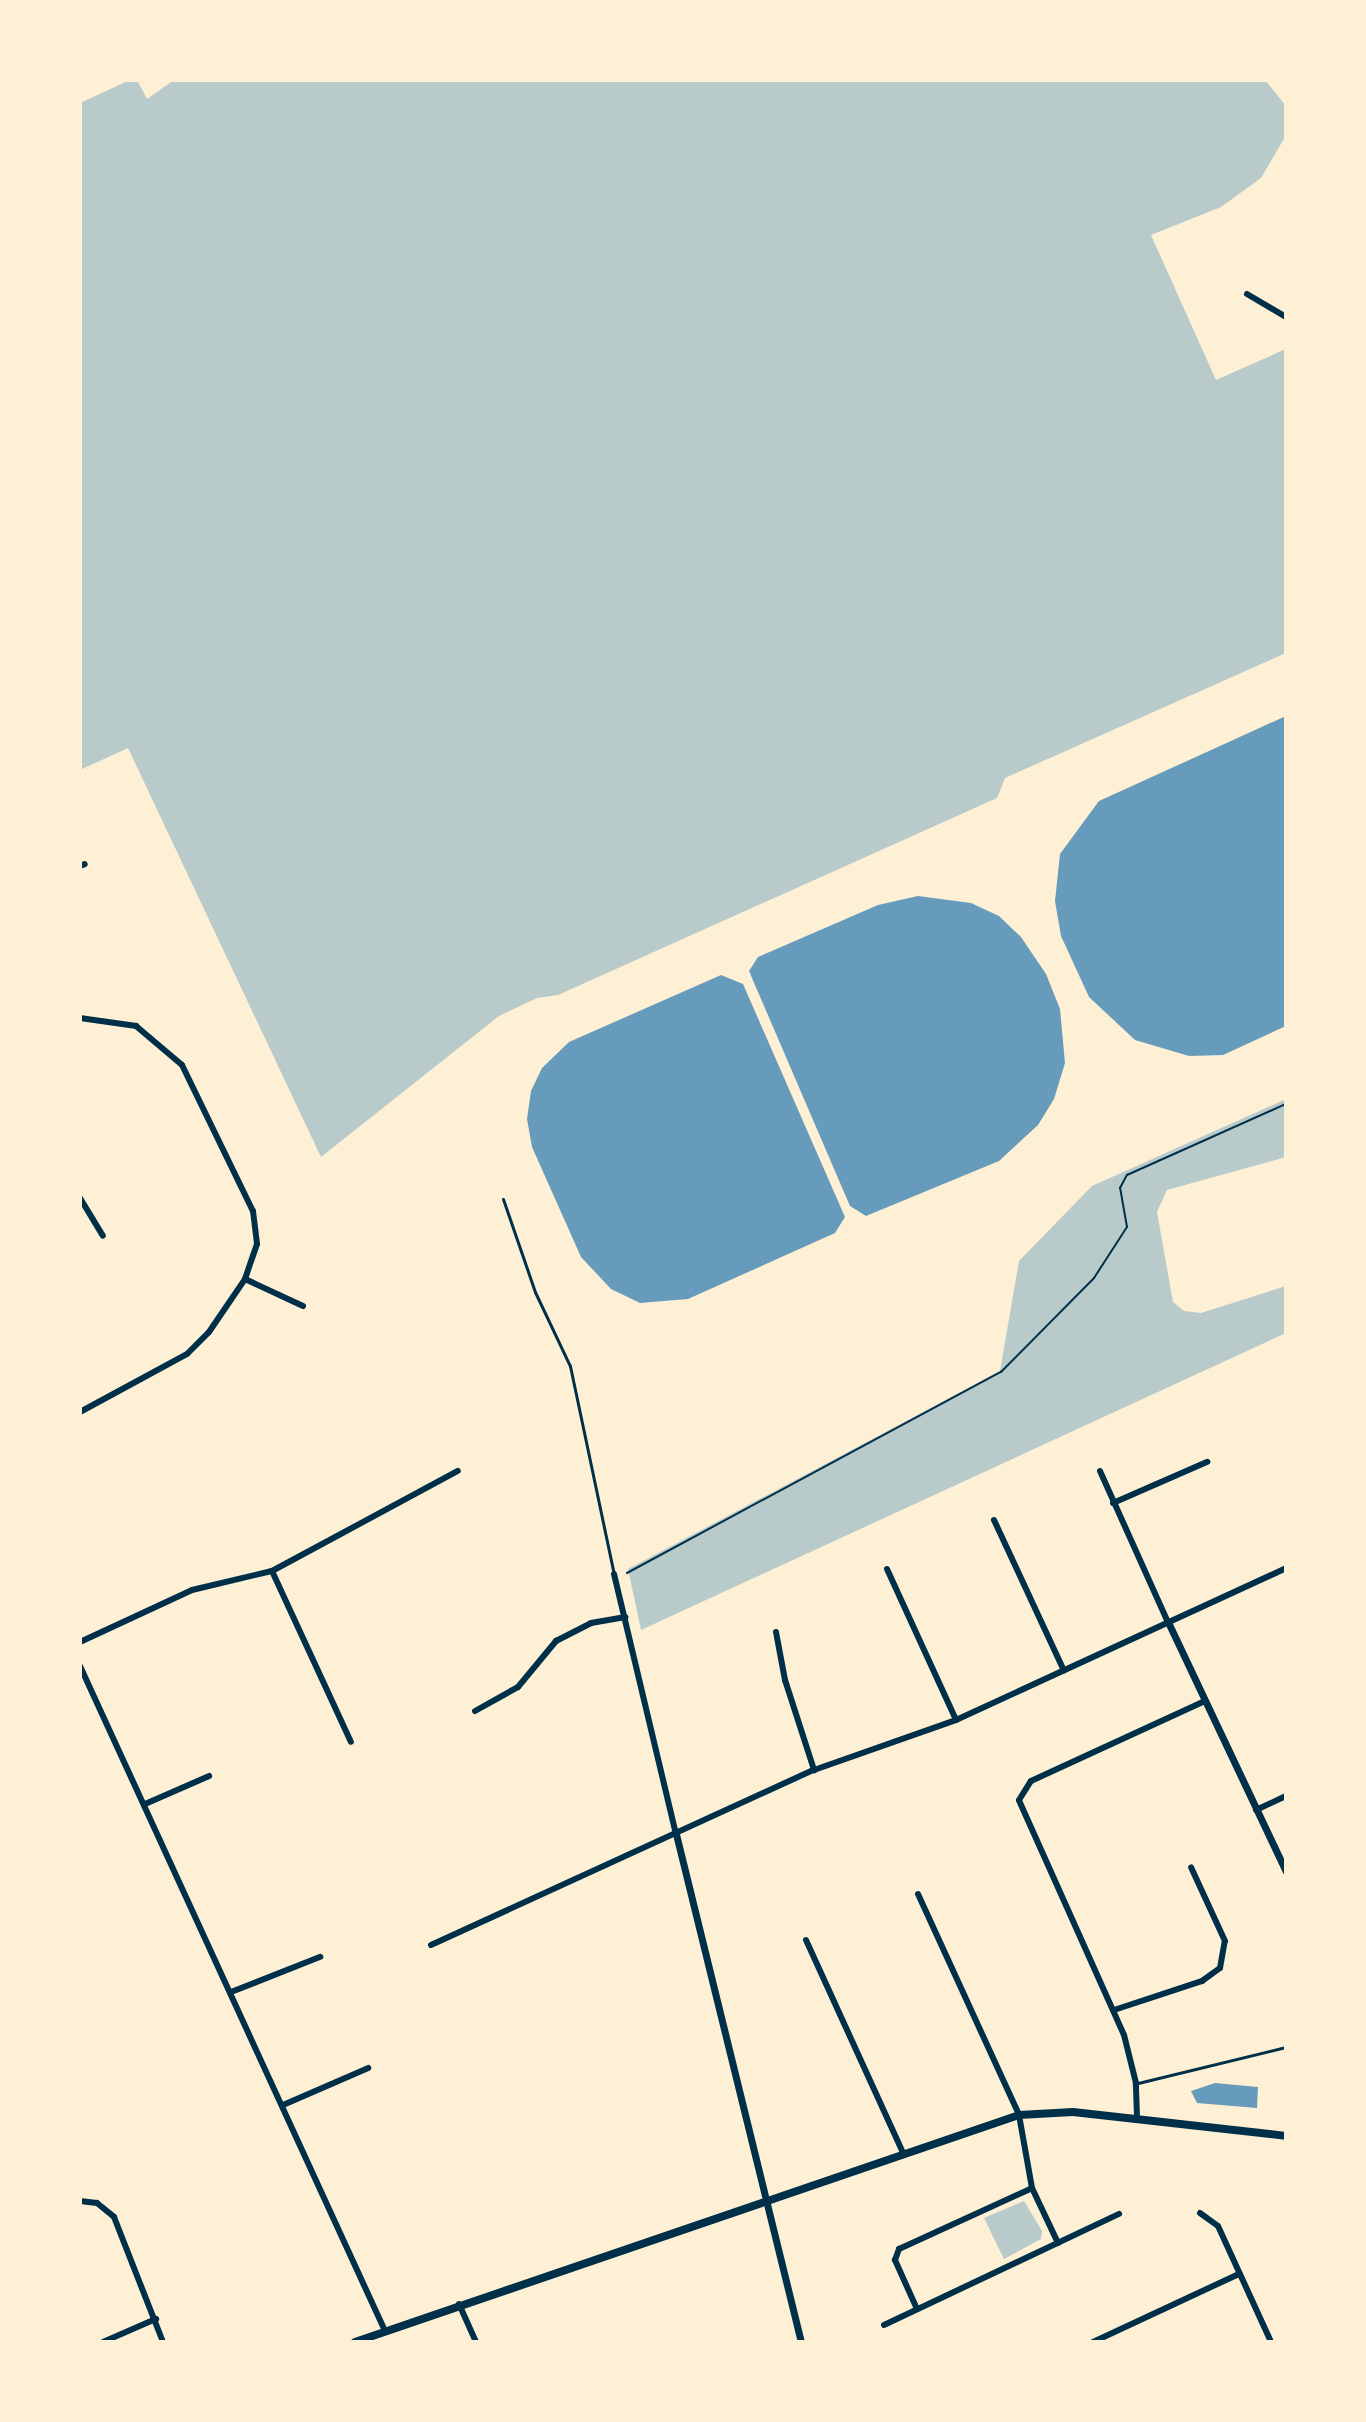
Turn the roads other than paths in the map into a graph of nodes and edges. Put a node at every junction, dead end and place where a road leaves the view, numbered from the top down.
1 (1247, 294) dead end
2 (1286, 317) edge
3 (80, 1018) edge
4 (80, 1198) edge
5 (503, 1199) dead end
6 (103, 1236) dead end
7 (245, 1279) junction
8 (303, 1306) dead end
9 (80, 1412) edge
10 (1207, 1462) dead end
11 (458, 1471) dead end
12 (1100, 1471) dead end
13 (1113, 1503) junction
14 (994, 1520) dead end
15 (1286, 1568) edge
16 (887, 1569) dead end
17 (272, 1571) junction
18 (614, 1574) joint
19 (625, 1617) junction
20 (1168, 1622) junction
21 (776, 1632) dead end
22 (80, 1642) edge
23 (80, 1666) edge
24 (1064, 1671) junction
25 (1205, 1701) junction
26 (475, 1711) dead end
27 (956, 1720) junction
28 (351, 1742) dead end
29 (814, 1770) junction
30 (209, 1776) dead end
31 (1286, 1796) edge
32 (145, 1804) junction
33 (1256, 1810) junction
34 (676, 1834) junction
35 (1191, 1867) dead end
36 (1286, 1872) edge
37 (918, 1894) dead end
38 (806, 1940) dead end
39 (431, 1945) dead end
40 (320, 1957) dead end
41 (231, 1992) junction
42 (1114, 2010) junction
43 (1286, 2047) edge
44 (368, 2068) dead end
45 (1136, 2083) junction
46 (283, 2105) junction
47 (1019, 2115) junction
48 (1137, 2117) junction
49 (1286, 2136) edge
50 (902, 2151) junction
51 (1032, 2188) junction
52 (769, 2199) junction
53 (80, 2201) edge
54 (1200, 2213) dead end
55 (1119, 2214) dead end
56 (1058, 2243) junction
57 (1239, 2274) junction
58 (459, 2304) junction
59 (917, 2309) junction
60 (156, 2319) junction
61 (884, 2325) dead end
62 (385, 2331) junction
63 (103, 2342) edge
64 (163, 2342) edge
65 (355, 2342) edge
66 (476, 2342) edge
67 (801, 2342) edge
68 (1093, 2342) edge
69 (1271, 2342) edge

1 - 2 street
3 - 7 street
4 - 6 street
5 - 18 lane
7 - 8 street
7 - 9 street
10 - 13 street
11 - 17 street
12 - 13 street
13 - 20 street
14 - 24 street
15 - 20 street
16 - 27 street
17 - 22 street
17 - 28 street
18 - 19 street
19 - 26 street
19 - 34 street
20 - 24 street
20 - 25 street
21 - 29 street
23 - 32 street
24 - 27 street
25 - 33 street
25 - 42 street
27 - 29 street
29 - 34 street
30 - 32 street
31 - 33 street
32 - 41 street
33 - 36 street
34 - 39 street
34 - 52 street
35 - 42 street
37 - 47 street
38 - 50 street
40 - 41 street
41 - 46 street
42 - 45 street
43 - 45 lane
44 - 46 street
45 - 48 street
46 - 62 street
47 - 48 main road
47 - 50 main road
47 - 51 street
48 - 49 main road
50 - 52 main road
51 - 56 street
51 - 59 street
52 - 58 main road
52 - 67 street
53 - 60 street
54 - 57 street
55 - 56 street
56 - 59 street
57 - 68 street
57 - 69 street
58 - 62 main road
58 - 66 street
59 - 61 street
60 - 63 street
60 - 64 street
62 - 65 main road

